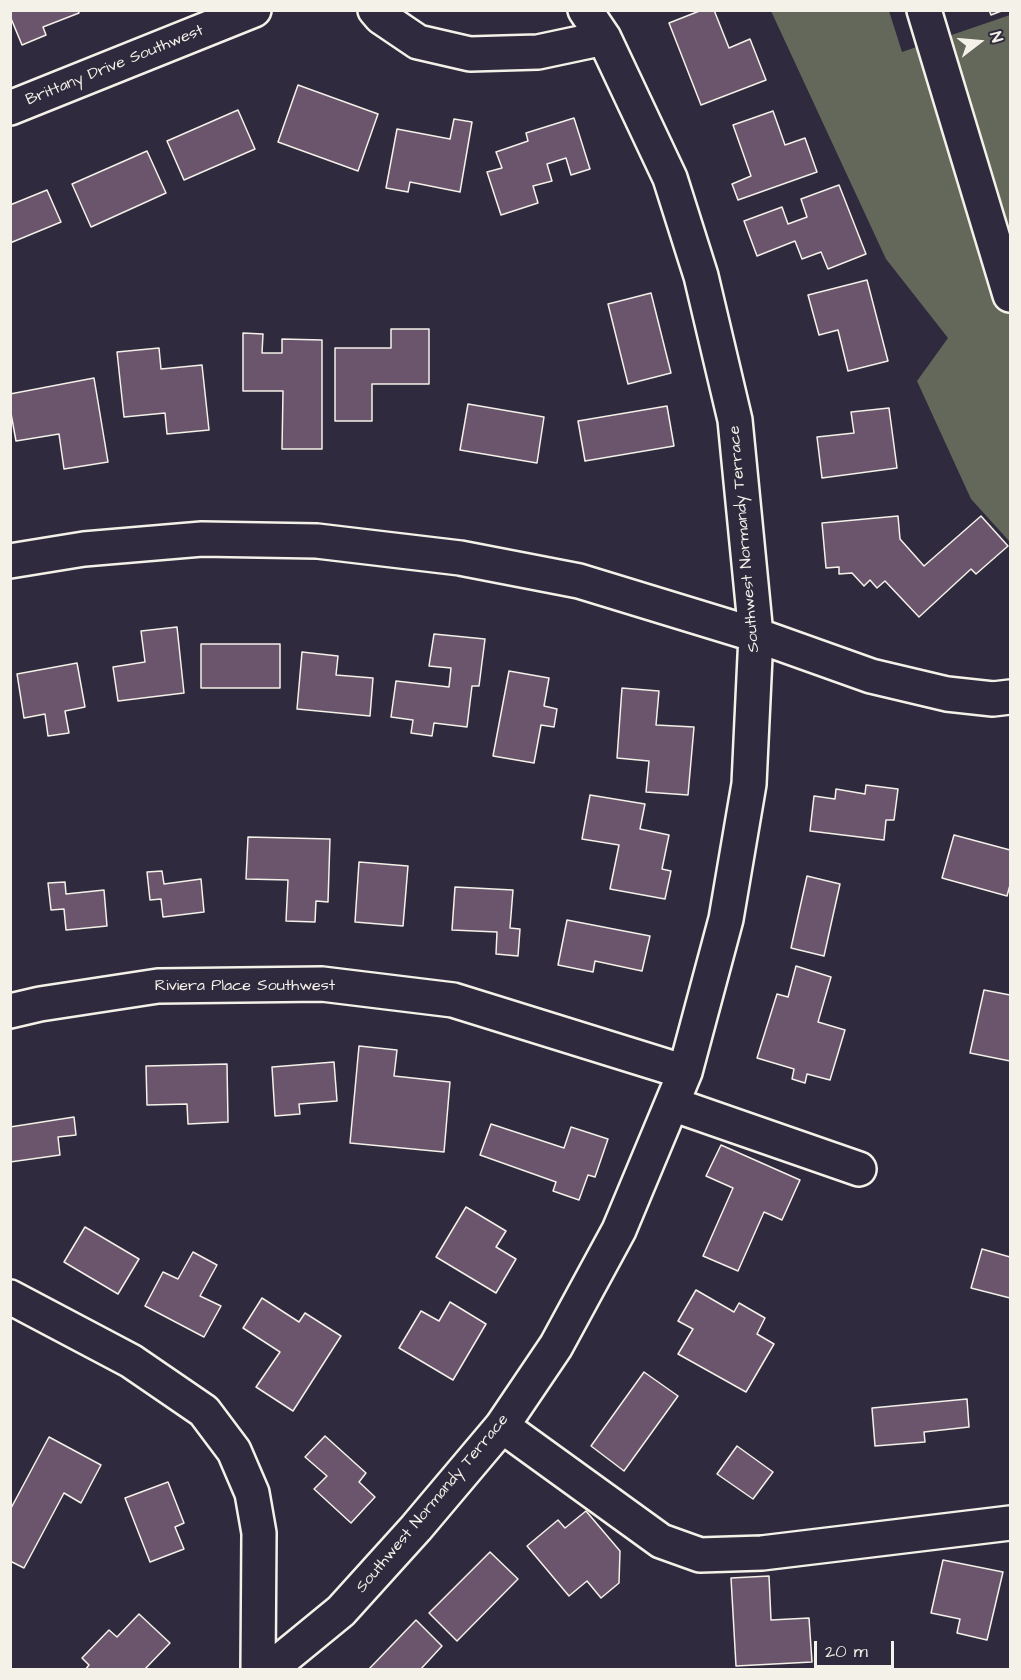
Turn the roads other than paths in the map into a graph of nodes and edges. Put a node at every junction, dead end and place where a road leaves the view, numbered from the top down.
1 (254, 10) edge
2 (375, 10) edge
3 (585, 10) edge
4 (924, 10) edge
5 (604, 38) junction
6 (10, 108) edge
7 (1011, 295) edge
8 (10, 561) edge
9 (756, 634) junction
10 (1011, 697) edge
11 (10, 1011) edge
12 (685, 1072) junction
13 (672, 1104) junction
14 (860, 1168) dead end
15 (10, 1297) edge
16 (502, 1426) junction
17 (1011, 1523) edge
18 (258, 1670) edge
19 (269, 1670) edge

1 - 6 street, Brittany Drive Southwest
2 - 5 street
3 - 5 street, Southwest Normandy Terrace
4 - 7 street
5 - 9 street, Southwest Normandy Terrace
8 - 9 street
9 - 10 street
9 - 12 street, Southwest Normandy Terrace
11 - 12 street, Riviera Place Southwest
12 - 13 street, Southwest Normandy Terrace
13 - 14 street
13 - 16 street, Southwest Normandy Terrace
15 - 18 street
16 - 17 street
16 - 19 street, Southwest Normandy Terrace

